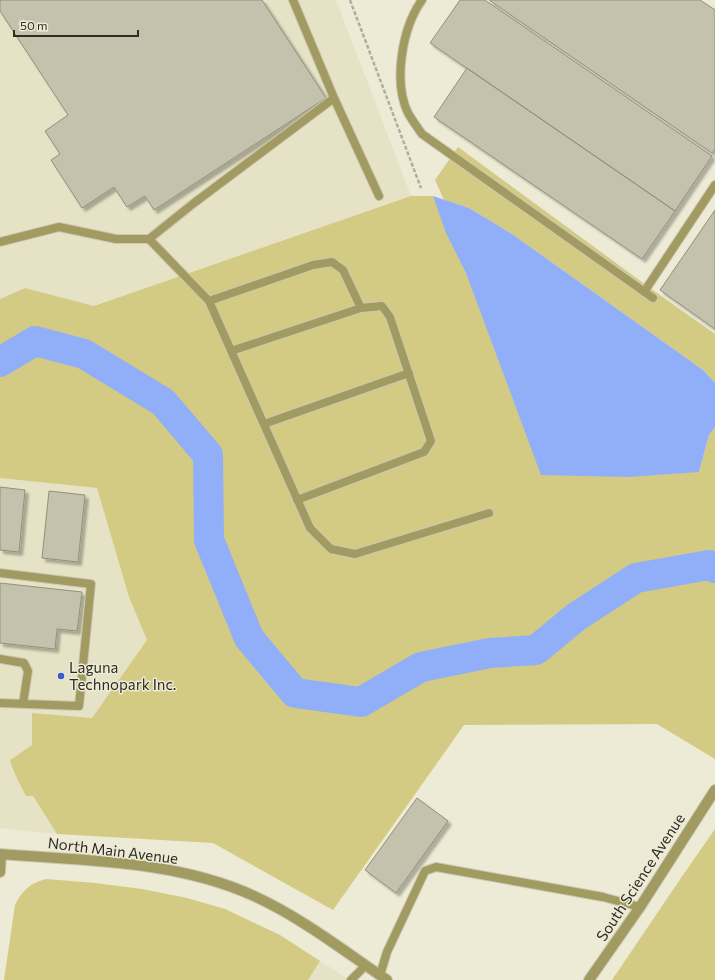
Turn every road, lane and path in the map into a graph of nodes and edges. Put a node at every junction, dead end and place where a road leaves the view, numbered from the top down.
1 (293, 0) edge
2 (350, 0) edge
3 (422, 0) edge
4 (334, 98) junction
5 (715, 185) edge
6 (421, 188) dead end
7 (379, 196) dead end
8 (149, 239) junction
9 (0, 242) edge
10 (644, 292) junction
11 (653, 298) dead end
12 (209, 302) junction
13 (361, 308) junction
14 (231, 351) junction
15 (409, 374) junction
16 (264, 424) junction
17 (298, 500) junction
18 (489, 513) dead end
19 (0, 573) edge
20 (0, 659) edge
21 (0, 703) edge
22 (23, 704) junction
23 (715, 790) edge
24 (1, 854) edge
25 (0, 872) edge
26 (640, 907) junction
27 (366, 965) junction
28 (384, 978) edge
29 (351, 980) edge
30 (589, 980) edge

1 - 4 lane
2 - 6 path
3 - 10 lane
4 - 7 lane
4 - 8 lane
5 - 10 lane
8 - 9 lane
8 - 12 lane
10 - 11 lane
12 - 13 lane
12 - 14 lane
13 - 14 lane
13 - 15 lane
14 - 16 lane
15 - 16 lane
15 - 17 lane
16 - 17 lane
17 - 18 lane
19 - 22 lane
20 - 22 lane
21 - 22 lane
23 - 26 street, South Science Avenue
24 - 25 street
24 - 27 street, North Main Avenue
26 - 28 lane
26 - 30 street, South Science Avenue
27 - 28 street, North Main Avenue
27 - 29 lane

